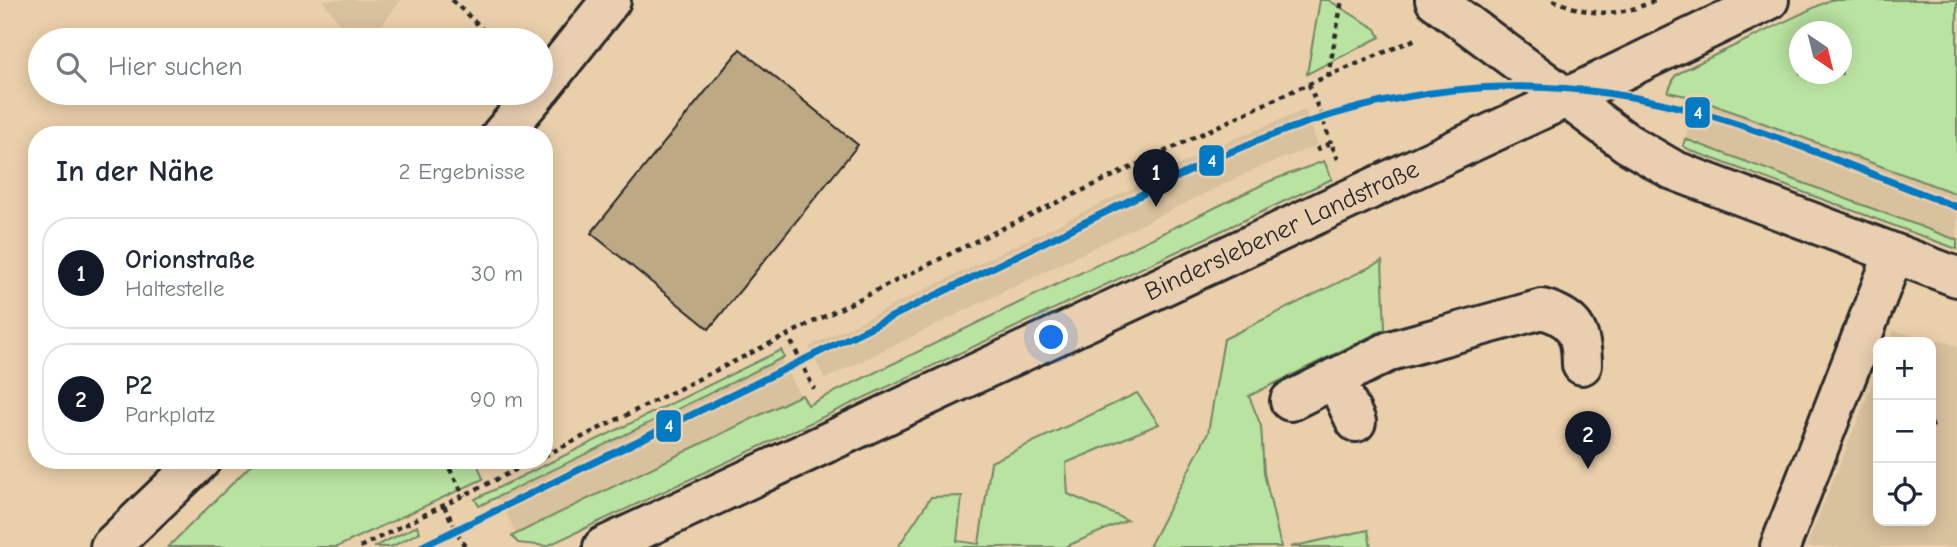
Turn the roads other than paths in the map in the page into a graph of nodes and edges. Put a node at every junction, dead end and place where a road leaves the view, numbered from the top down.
1 (611, 0) edge
2 (1435, 0) edge
3 (1769, 0) edge
4 (553, 73) edge
5 (1568, 97) junction
6 (527, 105) edge
7 (509, 126) edge
8 (1894, 254) junction
9 (1957, 277) edge
10 (1582, 365) dead end
11 (1335, 379) junction
12 (1290, 401) dead end
13 (1356, 422) dead end
14 (192, 469) edge
15 (110, 547) edge
16 (603, 547) edge
17 (1780, 547) edge

1 - 4 street
2 - 5 street
3 - 5 street, Binderslebener Landstraße
5 - 8 street
5 - 16 street, Binderslebener Landstraße
6 - 7 street
8 - 9 street
8 - 17 street
10 - 11 street
11 - 12 street
11 - 13 street
14 - 15 street

